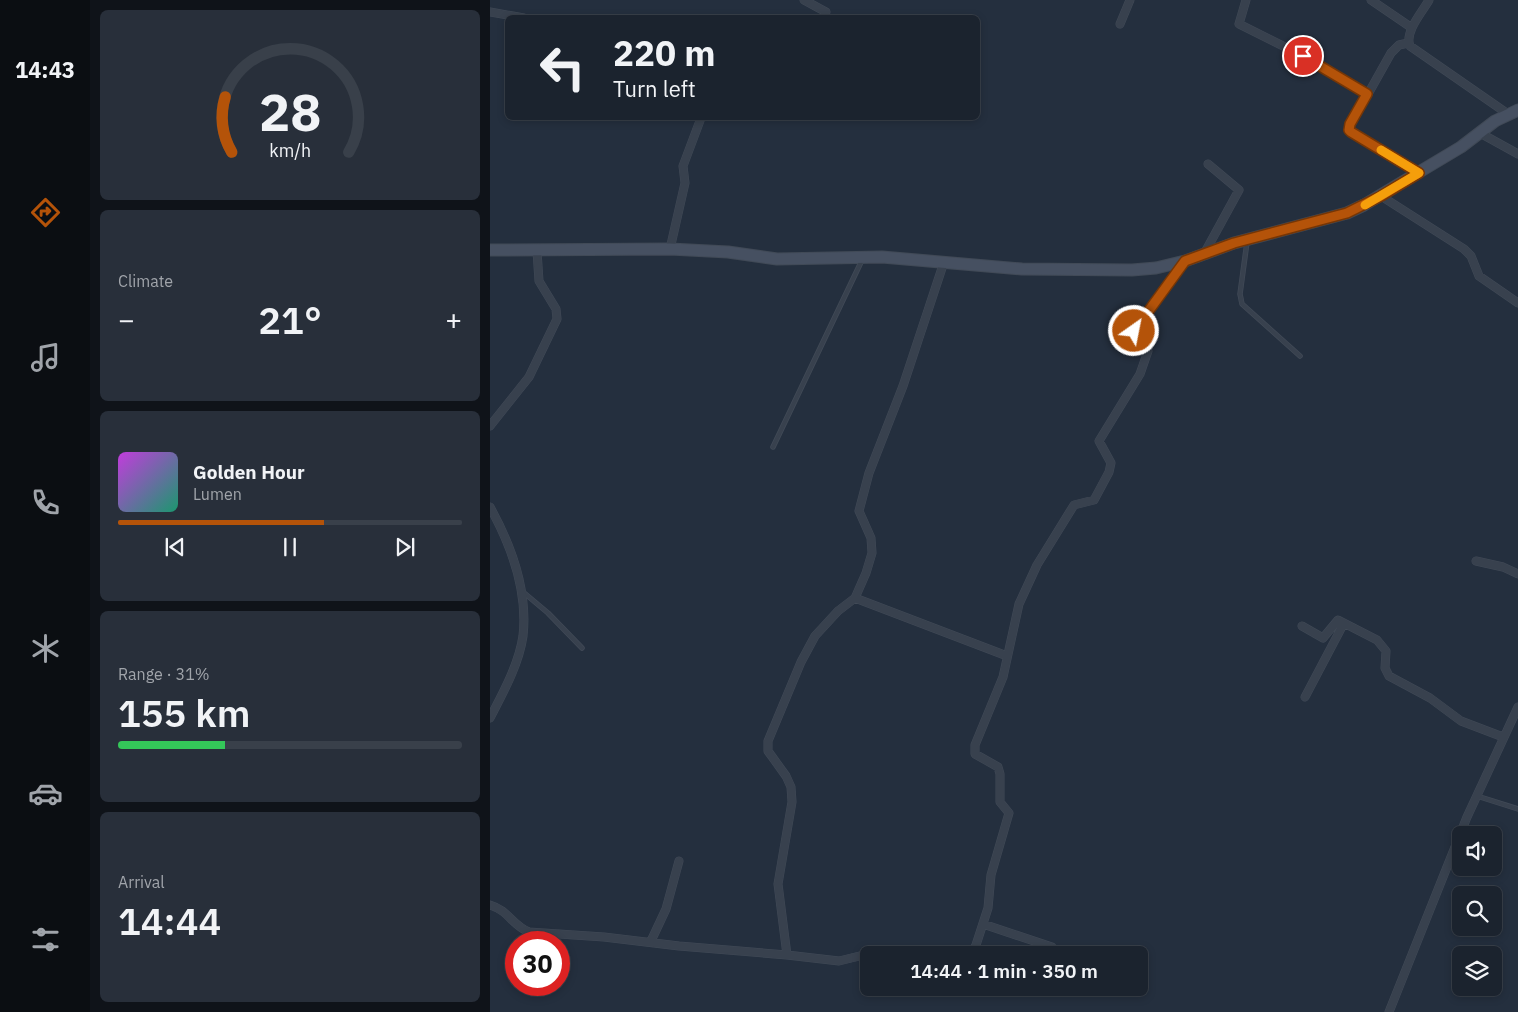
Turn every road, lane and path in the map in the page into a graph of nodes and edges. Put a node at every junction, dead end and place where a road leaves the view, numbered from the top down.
1 (804, 0) edge
2 (1130, 0) edge
3 (1246, 0) edge
4 (1371, 0) edge
5 (1429, 0) edge
6 (490, 12) edge
7 (826, 12) dead end
8 (507, 15) edge
9 (1120, 24) dead end
10 (1412, 28) junction
11 (1408, 43) junction
12 (1367, 94) junction
13 (1513, 112) edge
14 (699, 120) edge
15 (1480, 133) junction
16 (1518, 154) edge
17 (1208, 164) dead end
18 (1419, 173) junction
19 (1381, 196) junction
20 (1247, 240) junction
21 (670, 249) junction
22 (490, 250) edge
23 (538, 251) junction
24 (1204, 254) junction
25 (864, 256) junction
26 (1185, 261) junction
27 (944, 262) junction
28 (1518, 303) edge
29 (1300, 356) dead end
30 (490, 426) edge
31 (773, 448) dead end
32 (490, 506) edge
33 (1476, 561) dead end
34 (1518, 574) edge
35 (521, 591) junction
36 (855, 598) junction
37 (1344, 623) junction
38 (1302, 626) dead end
39 (582, 648) dead end
40 (1007, 656) junction
41 (1305, 697) dead end
42 (1518, 707) edge
43 (490, 718) edge
44 (1503, 738) junction
45 (1476, 796) junction
46 (1518, 809) edge
47 (679, 861) dead end
48 (490, 905) edge
49 (983, 924) junction
50 (651, 941) junction
51 (975, 946) edge
52 (1049, 946) edge
53 (787, 955) junction
54 (860, 956) edge
55 (1389, 1012) edge

1 - 7 street
2 - 9 street
3 - 12 street
4 - 10 street
5 - 10 street
6 - 8 street
10 - 11 street
11 - 12 street
11 - 13 street
12 - 18 street
13 - 15 main road
14 - 21 street
15 - 16 street
15 - 18 main road
17 - 24 street
18 - 19 main road
19 - 20 main road
19 - 28 street
20 - 24 main road
20 - 29 lane
21 - 23 main road
21 - 25 main road
22 - 23 main road
23 - 30 street
24 - 26 main road
25 - 27 main road
25 - 31 lane
26 - 27 main road
26 - 40 street
27 - 36 street
32 - 35 street
33 - 34 street
35 - 39 lane
35 - 43 street
36 - 40 street
36 - 53 street
37 - 38 street
37 - 41 street
37 - 44 street
40 - 49 street
42 - 44 street
44 - 45 street
45 - 46 lane
45 - 55 street
47 - 50 street
48 - 50 street
49 - 51 street
49 - 52 street
50 - 53 street
53 - 54 street

